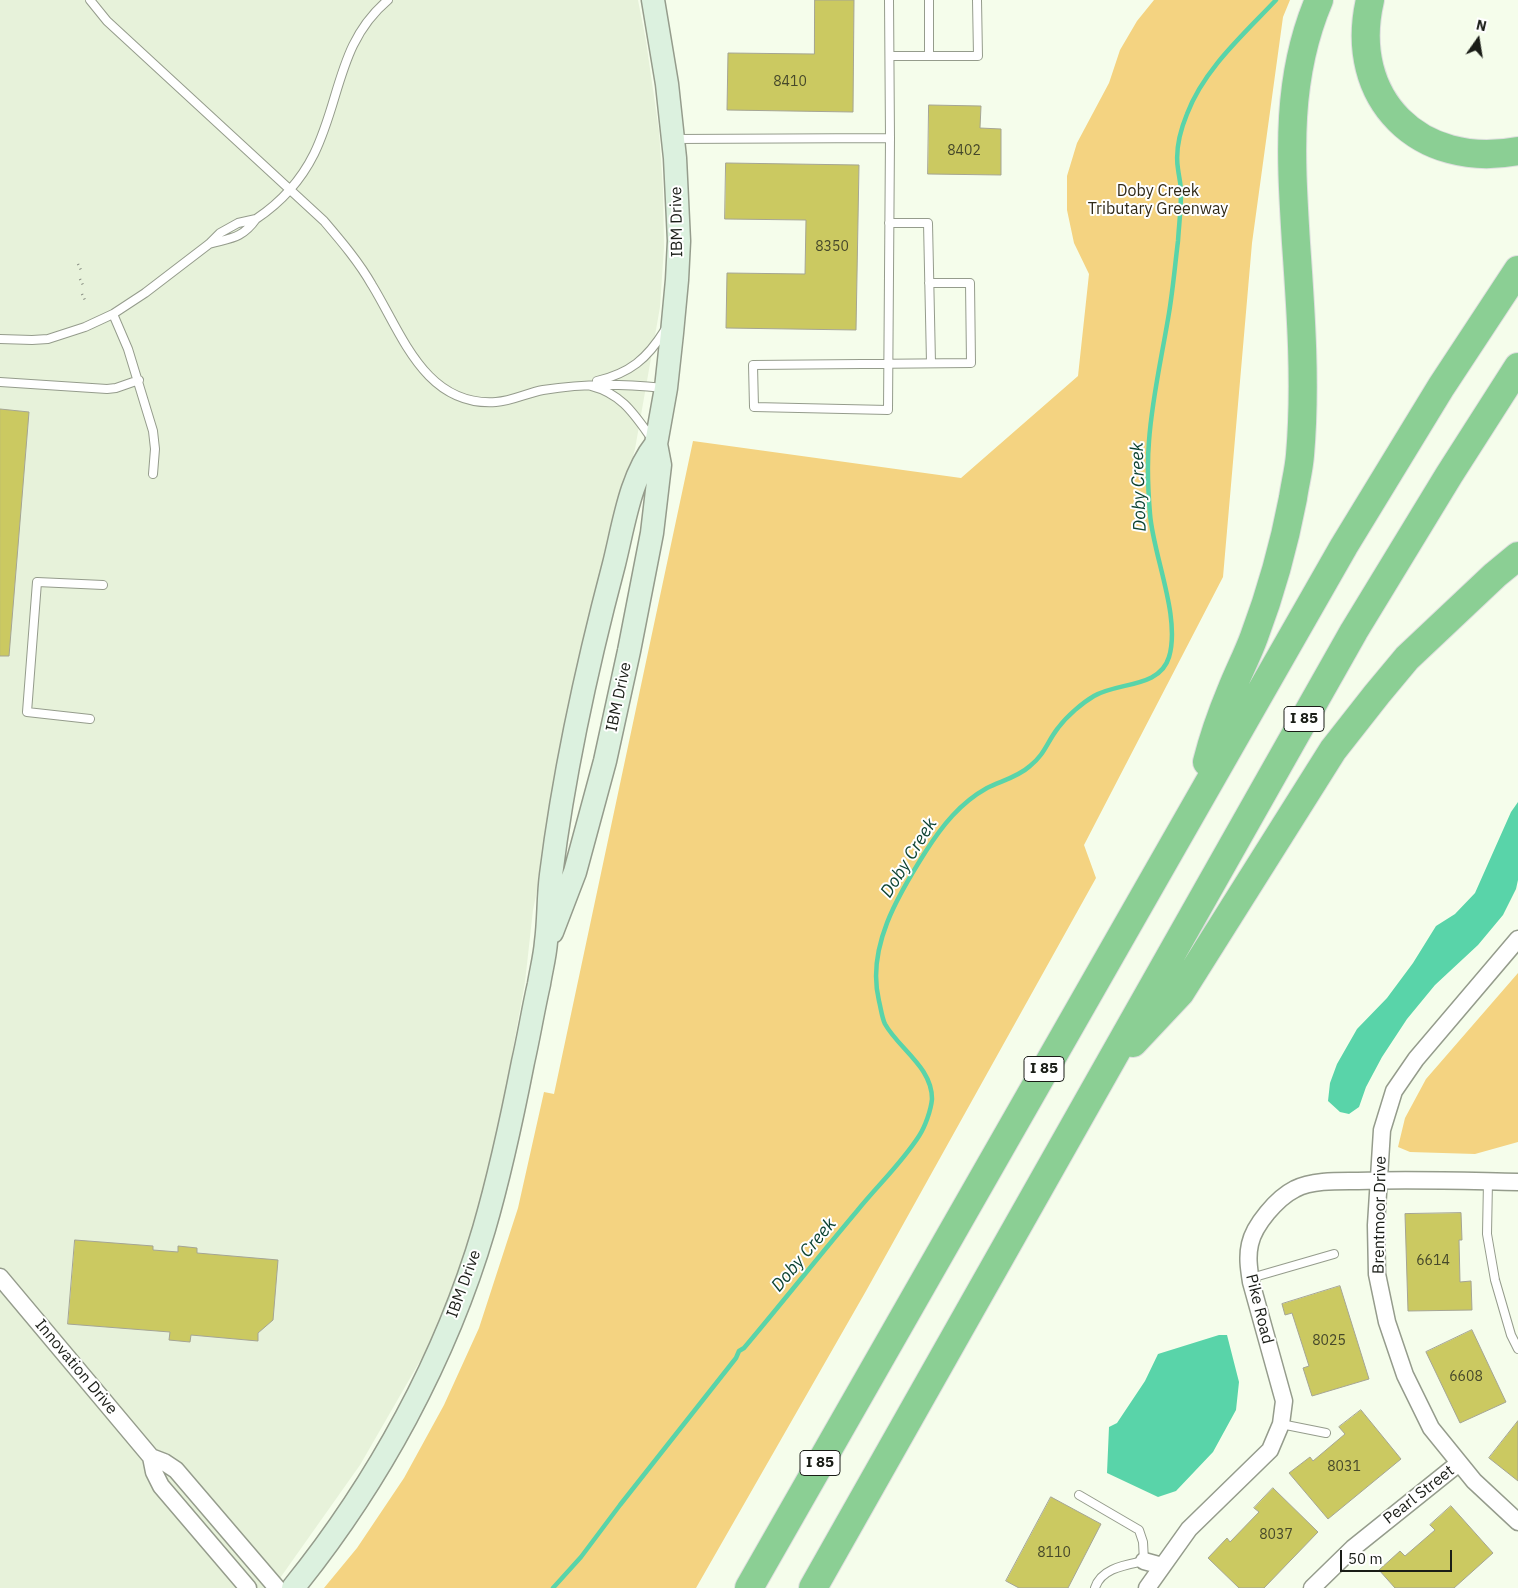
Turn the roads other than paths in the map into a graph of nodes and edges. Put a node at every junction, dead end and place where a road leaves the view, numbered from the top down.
1 (90, 0) edge
2 (388, 0) edge
3 (890, 0) edge
4 (930, 0) edge
5 (977, 0) edge
6 (1319, 0) edge
7 (1370, 0) edge
8 (651, 4) edge
9 (890, 56) junction
10 (929, 56) junction
11 (890, 138) junction
12 (673, 139) junction
13 (1518, 151) edge
14 (290, 188) junction
15 (889, 223) junction
16 (1518, 270) edge
17 (929, 283) junction
18 (675, 308) junction
19 (113, 314) junction
20 (0, 339) edge
21 (889, 363) junction
22 (930, 363) junction
23 (1518, 367) edge
24 (139, 380) junction
25 (0, 382) edge
26 (582, 385) junction
27 (666, 388) junction
28 (656, 444) junction
29 (153, 474) dead end
30 (1518, 556) edge
31 (103, 585) dead end
32 (90, 719) dead end
33 (1197, 801) junction
34 (1518, 939) edge
35 (546, 944) junction
36 (1102, 1078) junction
37 (1379, 1180) junction
38 (1488, 1182) junction
39 (1518, 1182) edge
40 (1334, 1254) dead end
41 (0, 1277) edge
42 (1250, 1278) junction
43 (1518, 1349) edge
44 (1282, 1424) junction
45 (1326, 1432) dead end
46 (151, 1457) junction
47 (1459, 1463) junction
48 (1079, 1496) dead end
49 (1518, 1522) edge
50 (1144, 1561) junction
51 (1162, 1566) junction
52 (248, 1588) edge
53 (277, 1588) edge
54 (293, 1588) edge
55 (750, 1588) edge
56 (813, 1588) edge
57 (1095, 1588) edge
58 (1147, 1588) edge
59 (1312, 1588) edge

1 - 14 lane
2 - 14 lane
3 - 9 lane
4 - 10 lane
5 - 10 lane
6 - 33 highway
7 - 13 highway
8 - 12 street, IBM Drive
9 - 10 lane
9 - 11 lane
11 - 12 lane
11 - 15 lane
12 - 18 street, IBM Drive
14 - 19 lane
14 - 26 lane
15 - 17 lane
15 - 21 lane
16 - 33 highway, I 85
17 - 22 lane
17 - 22 lane
18 - 26 lane
18 - 27 street, IBM Drive
19 - 20 lane
19 - 24 lane
21 - 21 lane
21 - 22 lane
23 - 36 highway, I 85
24 - 25 lane
24 - 29 lane
26 - 27 lane
26 - 28 lane
27 - 28 street, IBM Drive
28 - 35 street, IBM Drive
28 - 35 street, IBM Drive
30 - 36 highway
31 - 32 lane
33 - 55 highway, I 85
34 - 37 street, Brentmoor Drive
35 - 54 street, IBM Drive
36 - 56 highway, I 85
37 - 38 street, Pike Road
37 - 42 street, Pike Road
37 - 47 street, Brentmoor Drive
38 - 39 street, Pike Road
38 - 43 lane
40 - 42 lane
41 - 46 street, Innovation Drive
42 - 44 street, Pike Road
44 - 45 lane
44 - 51 street, Pike Road
46 - 52 street
46 - 53 street
47 - 49 street, Brentmoor Drive
47 - 59 street, Pearl Street
48 - 50 lane
50 - 51 street
50 - 57 lane
51 - 58 street, Pike Road

